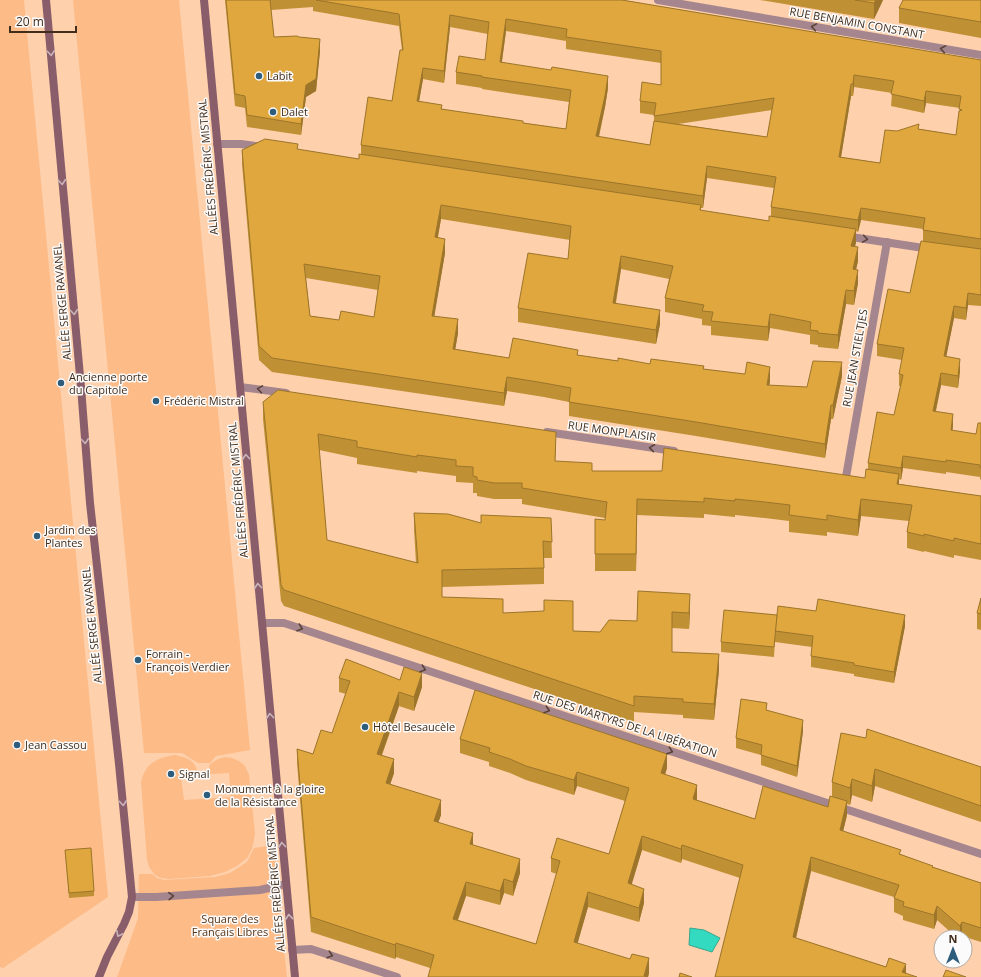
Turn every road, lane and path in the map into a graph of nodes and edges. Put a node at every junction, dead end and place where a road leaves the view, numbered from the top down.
1 (46, 0) edge
2 (204, 0) edge
3 (658, 0) edge
4 (981, 55) edge
5 (217, 144) junction
6 (273, 149) edge
7 (840, 235) edge
8 (887, 242) junction
9 (942, 250) edge
10 (240, 387) junction
11 (292, 394) edge
12 (537, 431) edge
13 (680, 452) edge
14 (846, 477) edge
15 (262, 623) junction
16 (981, 854) edge
17 (286, 884) junction
18 (132, 897) junction
19 (292, 950) junction
20 (99, 977) edge
21 (295, 977) edge
22 (397, 977) edge

1 -> 18 main road, ALLÉE SERGE RAVANEL
2 - 5 main road, ALLÉES FRÉDÉRIC MISTRAL
4 -> 3 street, RUE BENJAMIN CONSTANT
5 - 6 street
5 - 10 main road, ALLÉES FRÉDÉRIC MISTRAL
7 -> 8 street
8 - 9 street
8 - 14 street, RUE JEAN STIELTJES
11 -> 10 street
15 -> 10 main road, ALLÉES FRÉDÉRIC MISTRAL
13 -> 12 street, RUE MONPLAISIR
15 -> 16 street, RUE DES MARTYRS DE LA LIBÉRATION
17 -> 15 main road, ALLÉES FRÉDÉRIC MISTRAL
18 -> 17 street
19 -> 17 main road, ALLÉES FRÉDÉRIC MISTRAL
18 -> 20 main road, ALLÉE SERGE RAVANEL
19 - 21 main road, ALLÉES FRÉDÉRIC MISTRAL
19 -> 22 street

